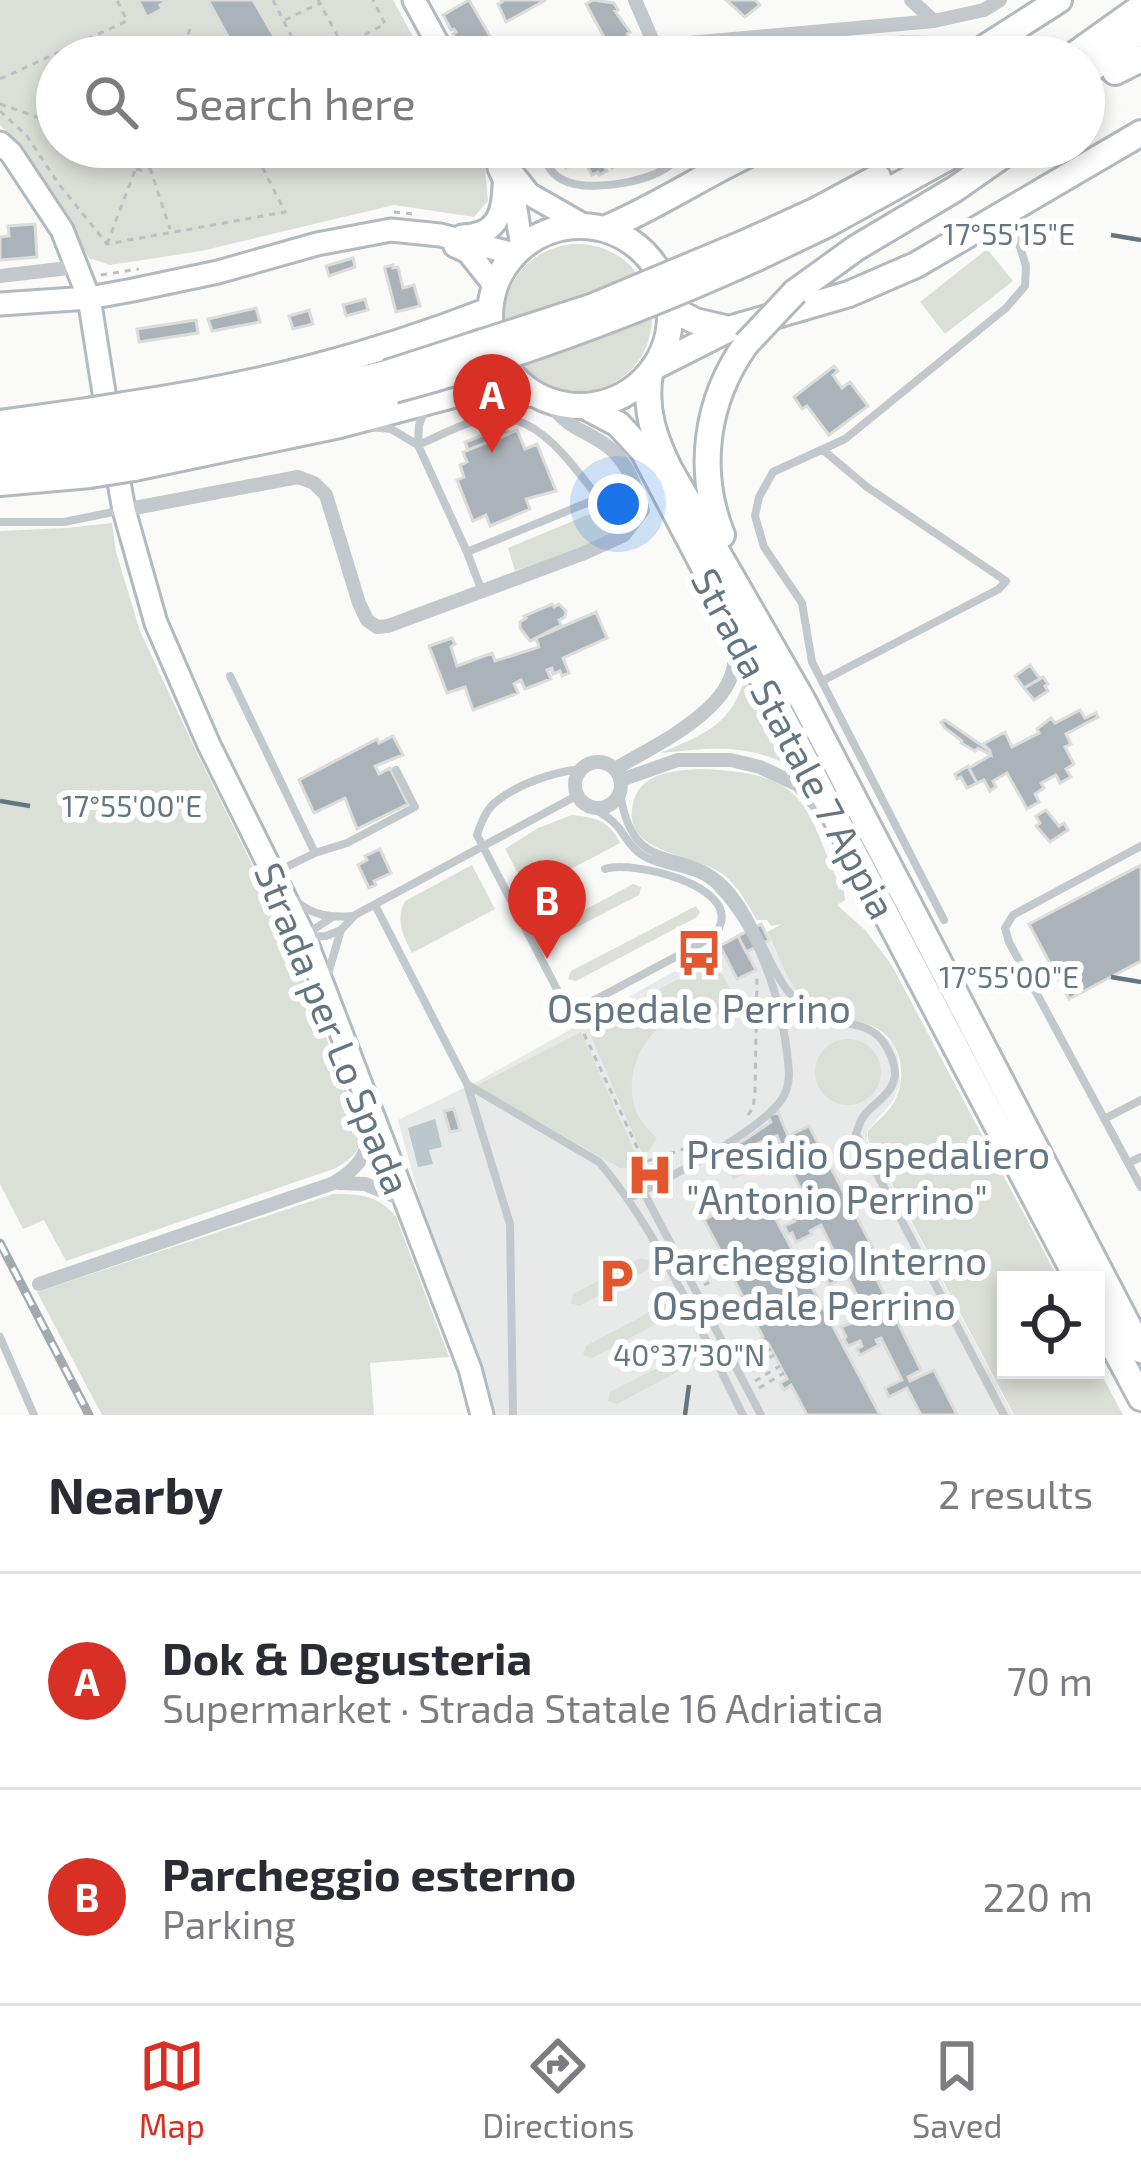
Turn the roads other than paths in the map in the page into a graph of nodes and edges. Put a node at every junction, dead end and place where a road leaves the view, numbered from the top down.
1 (414, 0) edge
2 (635, 0) edge
3 (910, 0) edge
4 (1000, 0) edge
5 (1059, 0) edge
6 (1141, 7) edge
7 (934, 21) junction
8 (1141, 31) edge
9 (434, 36) edge
10 (651, 36) edge
11 (796, 36) edge
12 (1003, 36) edge
13 (1100, 36) edge
14 (1141, 55) edge
15 (1105, 59) edge
16 (1105, 79) edge
17 (1141, 133) edge
18 (0, 143) edge
19 (1105, 154) edge
20 (499, 168) edge
21 (509, 168) edge
22 (551, 168) edge
23 (665, 168) edge
24 (720, 168) edge
25 (893, 168) edge
26 (929, 168) edge
27 (960, 168) edge
28 (985, 168) edge
29 (1082, 168) edge
30 (504, 185) junction
31 (1009, 211) junction
32 (828, 224) junction
33 (595, 228) junction
34 (440, 235) junction
35 (754, 249) junction
36 (519, 250) junction
37 (76, 266) junction
38 (0, 276) edge
39 (89, 298) junction
40 (492, 298) junction
41 (0, 304) edge
42 (670, 308) junction
43 (737, 336) junction
44 (653, 370) junction
45 (440, 398) junction
46 (541, 398) junction
47 (586, 407) junction
48 (0, 423) edge
49 (340, 425) junction
50 (129, 436) junction
51 (85, 443) junction
52 (0, 444) edge
53 (418, 445) junction
54 (823, 450) junction
55 (0, 461) edge
56 (0, 483) edge
57 (636, 488) junction
58 (599, 498) junction
59 (124, 510) junction
60 (0, 522) edge
61 (681, 523) junction
62 (467, 552) junction
63 (482, 591) junction
64 (765, 630) junction
65 (230, 676) dead end
66 (822, 681) junction
67 (581, 769) junction
68 (396, 770) dead end
69 (618, 781) junction
70 (583, 800) junction
71 (844, 837) junction
72 (1141, 846) edge
73 (481, 848) junction
74 (315, 853) junction
75 (605, 869) dead end
76 (277, 878) junction
77 (375, 905) junction
78 (355, 916) junction
79 (331, 918) junction
80 (944, 920) dead end
81 (341, 930) junction
82 (304, 937) junction
83 (324, 988) junction
84 (467, 1084) junction
85 (1141, 1100) edge
86 (373, 1117) junction
87 (1104, 1119) junction
88 (1141, 1156) edge
89 (1128, 1163) junction
90 (392, 1166) junction
91 (355, 1170) junction
92 (334, 1183) junction
93 (365, 1184) junction
94 (1141, 1187) edge
95 (644, 1191) junction
96 (628, 1199) junction
97 (405, 1201) junction
98 (1073, 1271) edge
99 (1087, 1271) edge
100 (39, 1284) dead end
101 (1105, 1306) edge
102 (0, 1337) edge
103 (1141, 1337) edge
104 (1141, 1350) edge
105 (1141, 1398) edge
106 (34, 1415) edge
107 (482, 1415) edge
108 (513, 1415) edge
109 (743, 1415) edge
110 (760, 1415) edge
111 (1004, 1415) edge

1 - 9 street
2 - 10 street
3 - 7 street
4 - 7 street
5 - 12 highway
6 - 13 highway
7 - 11 street
8 - 15 highway
14 - 16 highway
17 - 19 highway
18 - 37 street, Strada per Lo Spada
20 - 30 street
21 - 33 street
22 - 23 lane
24 - 33 highway
25 - 35 highway
26 - 32 highway
27 - 32 highway
28 - 43 highway, bridge
29 - 31 highway
30 - 34 street
30 - 36 street
31 - 43 highway
31 - 54 lane
32 - 35 highway
33 - 36 highway
33 - 42 highway
34 - 36 street
34 - 39 street
34 - 40 street
35 - 50 highway, bridge
36 - 40 highway
37 - 38 street
37 - 39 street, Strada per Lo Spada
39 - 41 street
39 - 59 street, Strada per Lo Spada
40 - 46 highway
40 - 50 highway
42 - 43 highway
42 - 44 highway
43 - 44 highway
43 - 64 highway
44 - 47 highway
44 - 64 highway
45 - 46 highway
45 - 49 highway
45 - 53 lane
46 - 47 highway
46 - 57 street
47 - 61 highway, Strada Statale 7 Appia
48 - 51 highway
49 - 50 highway
49 - 53 lane
50 - 51 highway, bridge
50 - 51 highway, bridge
51 - 52 highway
51 - 55 highway
51 - 56 highway
53 - 58 lane
53 - 62 lane
54 - 66 lane
54 - 66 lane
57 - 58 lane
57 - 63 street
58 - 62 lane
59 - 60 lane
59 - 63 street
59 - 76 street, Strada per Lo Spada
61 - 69 street
61 - 71 highway, Strada Statale 7 Appia
62 - 63 lane
64 - 99 highway, Strada Statale 7 Appia
65 - 74 lane
66 - 80 lane
67 - 69 street
67 - 70 street
67 - 73 lane
68 - 74 lane
69 - 70 street
69 - 71 street
69 - 111 lane
70 - 73 lane
70 - 95 lane
71 - 98 highway, Strada Statale 7 Appia
72 - 87 lane
73 - 75 lane
73 - 77 lane
74 - 76 lane
76 - 79 lane
76 - 82 street, Strada per Lo Spada
77 - 78 lane
77 - 84 lane
78 - 79 lane
78 - 81 lane
79 - 82 lane
81 - 82 lane
81 - 83 lane
82 - 83 street, Strada per Lo Spada
83 - 86 street, Strada per Lo Spada
84 - 96 lane
84 - 108 lane
85 - 87 lane
86 - 90 street, Strada per Lo Spada
86 - 91 street
87 - 89 lane
88 - 89 lane
89 - 94 lane
90 - 91 street
90 - 93 street
90 - 97 street, Strada per Lo Spada
91 - 92 street
92 - 93 street
92 - 100 street
93 - 97 street
95 - 96 lane
95 - 110 lane
96 - 109 lane
97 - 107 street, Strada per Lo Spada
101 - 103 highway
101 - 104 highway, Strada Statale 7 Appia
101 - 105 highway, Strada Statale 7 Appia
102 - 106 lane

